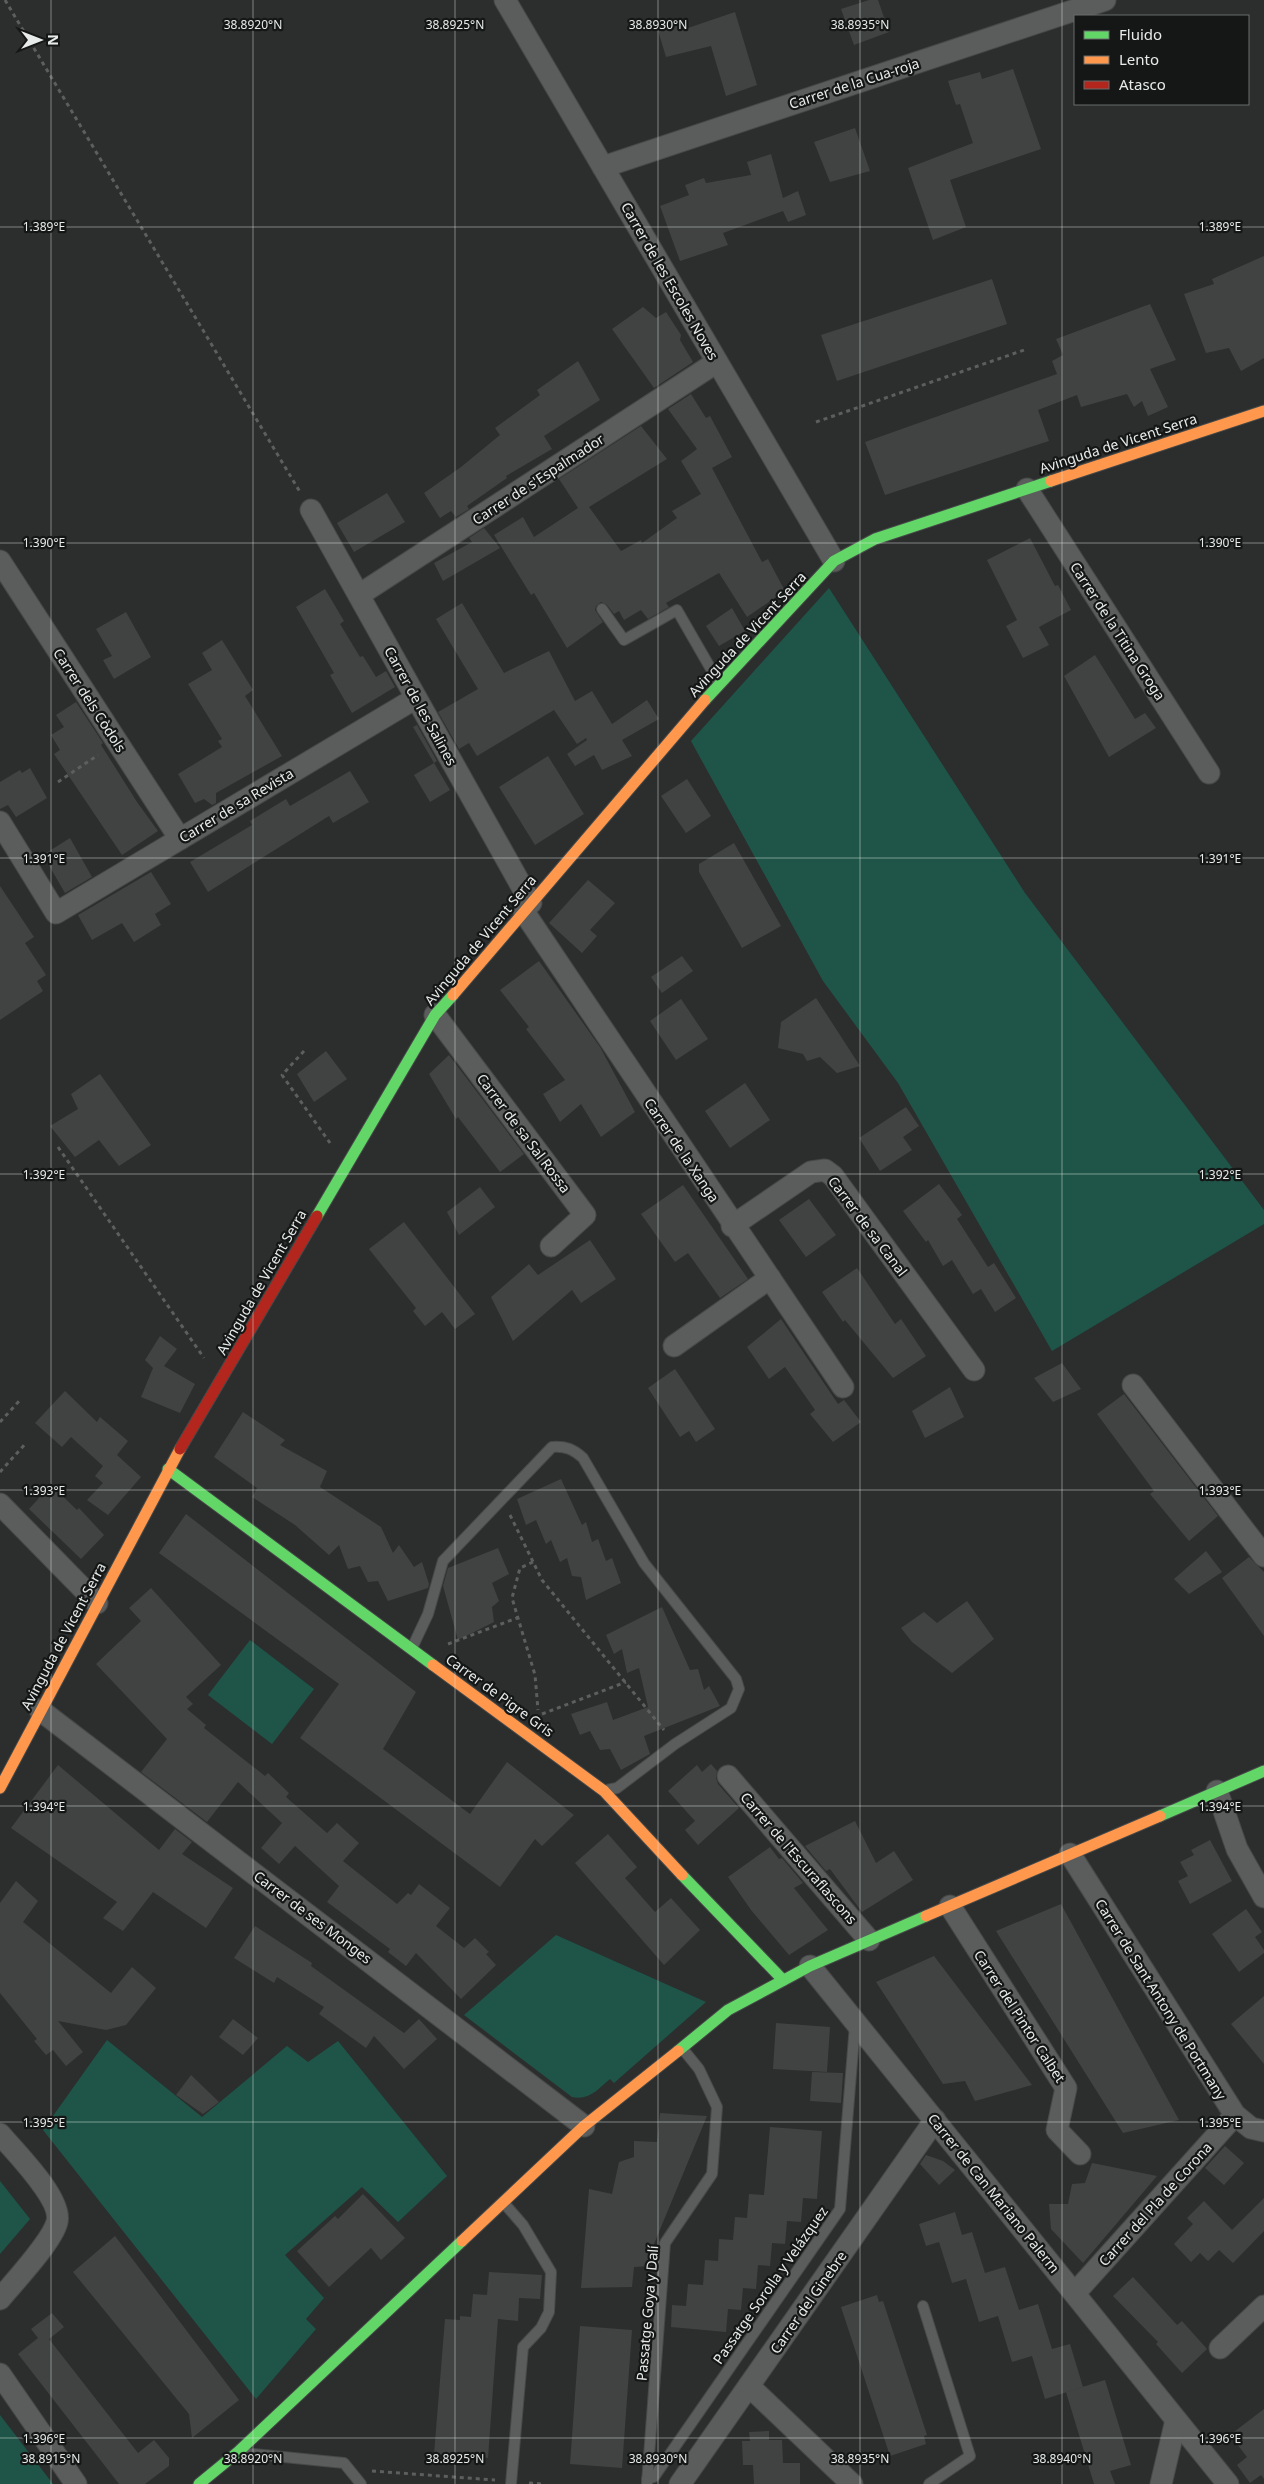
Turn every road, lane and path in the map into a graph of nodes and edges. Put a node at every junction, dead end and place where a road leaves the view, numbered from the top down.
1 (5, 0) edge
2 (505, 0) edge
3 (1105, 0) edge
4 (603, 167) junction
5 (1027, 349) dead end
6 (718, 362) junction
7 (1264, 411) edge
8 (816, 422) dead end
9 (1027, 489) junction
10 (311, 510) joint
11 (0, 561) edge
12 (834, 562) junction
13 (359, 595) junction
14 (602, 608) dead end
15 (719, 684) junction
16 (416, 698) junction
17 (118, 743) junction
18 (1209, 772) dead end
19 (58, 782) dead end
20 (0, 822) edge
21 (180, 839) junction
22 (527, 907) junction
23 (435, 1015) junction
24 (304, 1051) dead end
25 (58, 1147) dead end
26 (346, 1167) junction
27 (732, 1226) junction
28 (551, 1246) dead end
29 (770, 1278) junction
30 (674, 1346) dead end
31 (974, 1370) dead end
32 (220, 1381) junction
33 (1133, 1385) dead end
34 (843, 1387) dead end
35 (21, 1399) dead end
36 (0, 1422) edge
37 (26, 1443) dead end
38 (168, 1469) junction
39 (0, 1472) edge
40 (0, 1504) edge
41 (509, 1513) dead end
42 (1264, 1556) edge
43 (533, 1562) junction
44 (97, 1603) junction
45 (517, 1618) junction
46 (411, 1649) junction
47 (430, 1663) junction
48 (626, 1682) junction
49 (40, 1710) junction
50 (675, 1744) junction
51 (1264, 1771) edge
52 (728, 1776) dead end
53 (0, 1788) edge
54 (604, 1791) junction
55 (1217, 1791) junction
56 (1070, 1854) junction
57 (1264, 1897) edge
58 (950, 1906) junction
59 (869, 1940) junction
60 (810, 1966) junction
61 (783, 1980) junction
62 (855, 2021) junction
63 (682, 2048) junction
64 (1235, 2116) junction
65 (935, 2120) junction
66 (584, 2126) junction
67 (1264, 2131) edge
68 (0, 2134) edge
69 (1080, 2154) dead end
70 (502, 2202) junction
71 (1075, 2293) junction
72 (0, 2299) edge
73 (923, 2306) dead end
74 (1264, 2306) edge
75 (1220, 2348) dead end
76 (2, 2382) edge
77 (749, 2386) junction
78 (1176, 2420) junction
79 (238, 2452) junction
80 (354, 2475) junction
81 (647, 2482) edge
82 (511, 2483) edge
83 (76, 2484) edge
84 (199, 2484) edge
85 (361, 2484) edge
86 (542, 2484) edge
87 (680, 2484) edge
88 (852, 2484) edge
89 (929, 2484) edge
90 (1161, 2484) edge
91 (1228, 2484) edge

1 - 10 path
2 - 4 street, Carrer de les Escoles Noves
3 - 4 street, Carrer de la Cua-roja
4 - 6 street, Carrer de les Escoles Noves
5 - 8 path
6 - 12 street, Carrer de les Escoles Noves
6 - 13 street, Carrer de s'Espalmador
7 - 9 street, Avinguda de Vicent Serra
9 - 12 street, Avinguda de Vicent Serra
9 - 18 street, Carrer de la Titina Groga
10 - 13 street, Carrer de les Salines
11 - 17 street, Carrer dels Còdols
12 - 15 street, Avinguda de Vicent Serra
13 - 16 street, Carrer de les Salines
14 - 15 lane
15 - 22 street, Avinguda de Vicent Serra
16 - 21 street, Carrer de sa Revista
16 - 22 street, Carrer de les Salines
17 - 19 path
17 - 21 street, Carrer dels Còdols
20 - 21 street, Carrer de sa Revista
22 - 23 street, Avinguda de Vicent Serra
22 - 27 street, Carrer de la Xanga
23 - 26 street, Avinguda de Vicent Serra
23 - 28 street, Carrer de sa Sal Rossa
24 - 26 path
25 - 32 path
26 - 32 street, Avinguda de Vicent Serra
27 - 29 street, Carrer de la Xanga
27 - 31 street, Carrer de sa Canal
29 - 30 street
29 - 34 street, Carrer de la Xanga
32 - 38 street, Avinguda de Vicent Serra
33 - 42 street
35 - 36 path
37 - 39 path
38 - 44 street, Avinguda de Vicent Serra
38 - 46 street, Carrer de Pigre Gris
40 - 44 street
41 - 43 path
43 - 45 path
43 - 48 path
44 - 49 street, Avinguda de Vicent Serra
45 - 47 path
45 - 48 path
46 - 47 street, Carrer de Pigre Gris
46 - 50 lane
47 - 54 street, Carrer de Pigre Gris
48 - 50 path
49 - 53 street, Avinguda de Vicent Serra
49 - 66 street, Carrer de ses Monges
50 - 54 lane
51 - 55 street
52 - 59 street, Carrer de l'Escuraflascons
54 - 61 street, Carrer de Pigre Gris
55 - 56 street
55 - 57 street
56 - 58 street
56 - 64 street, Carrer de Sant Antony de Portmany
58 - 59 street
58 - 69 street, Carrer del Pintor Calbet
59 - 60 street
60 - 61 street
60 - 62 street, Carrer de Can Mariano Palerm
61 - 63 street
62 - 65 street, Carrer de Can Mariano Palerm
62 - 81 lane, Passatge Sorolla y Velázquez
63 - 66 street
63 - 81 lane, Passatge Goya y Dalí
64 - 67 street, Carrer de Sant Antony de Portmany
64 - 71 street, Carrer del Pla de Corona
65 - 71 street, Carrer de Can Mariano Palerm
65 - 77 street, Carrer del Ginebre
66 - 70 street
68 - 72 street
70 - 79 street
70 - 82 lane
71 - 78 street, Carrer de Can Mariano Palerm
73 - 89 lane
74 - 75 street
76 - 83 street
77 - 87 street, Carrer del Ginebre
77 - 88 street
78 - 90 street
78 - 91 street, Carrer de Can Mariano Palerm
79 - 80 lane
79 - 84 street
80 - 82 path
80 - 85 lane
82 - 86 path

